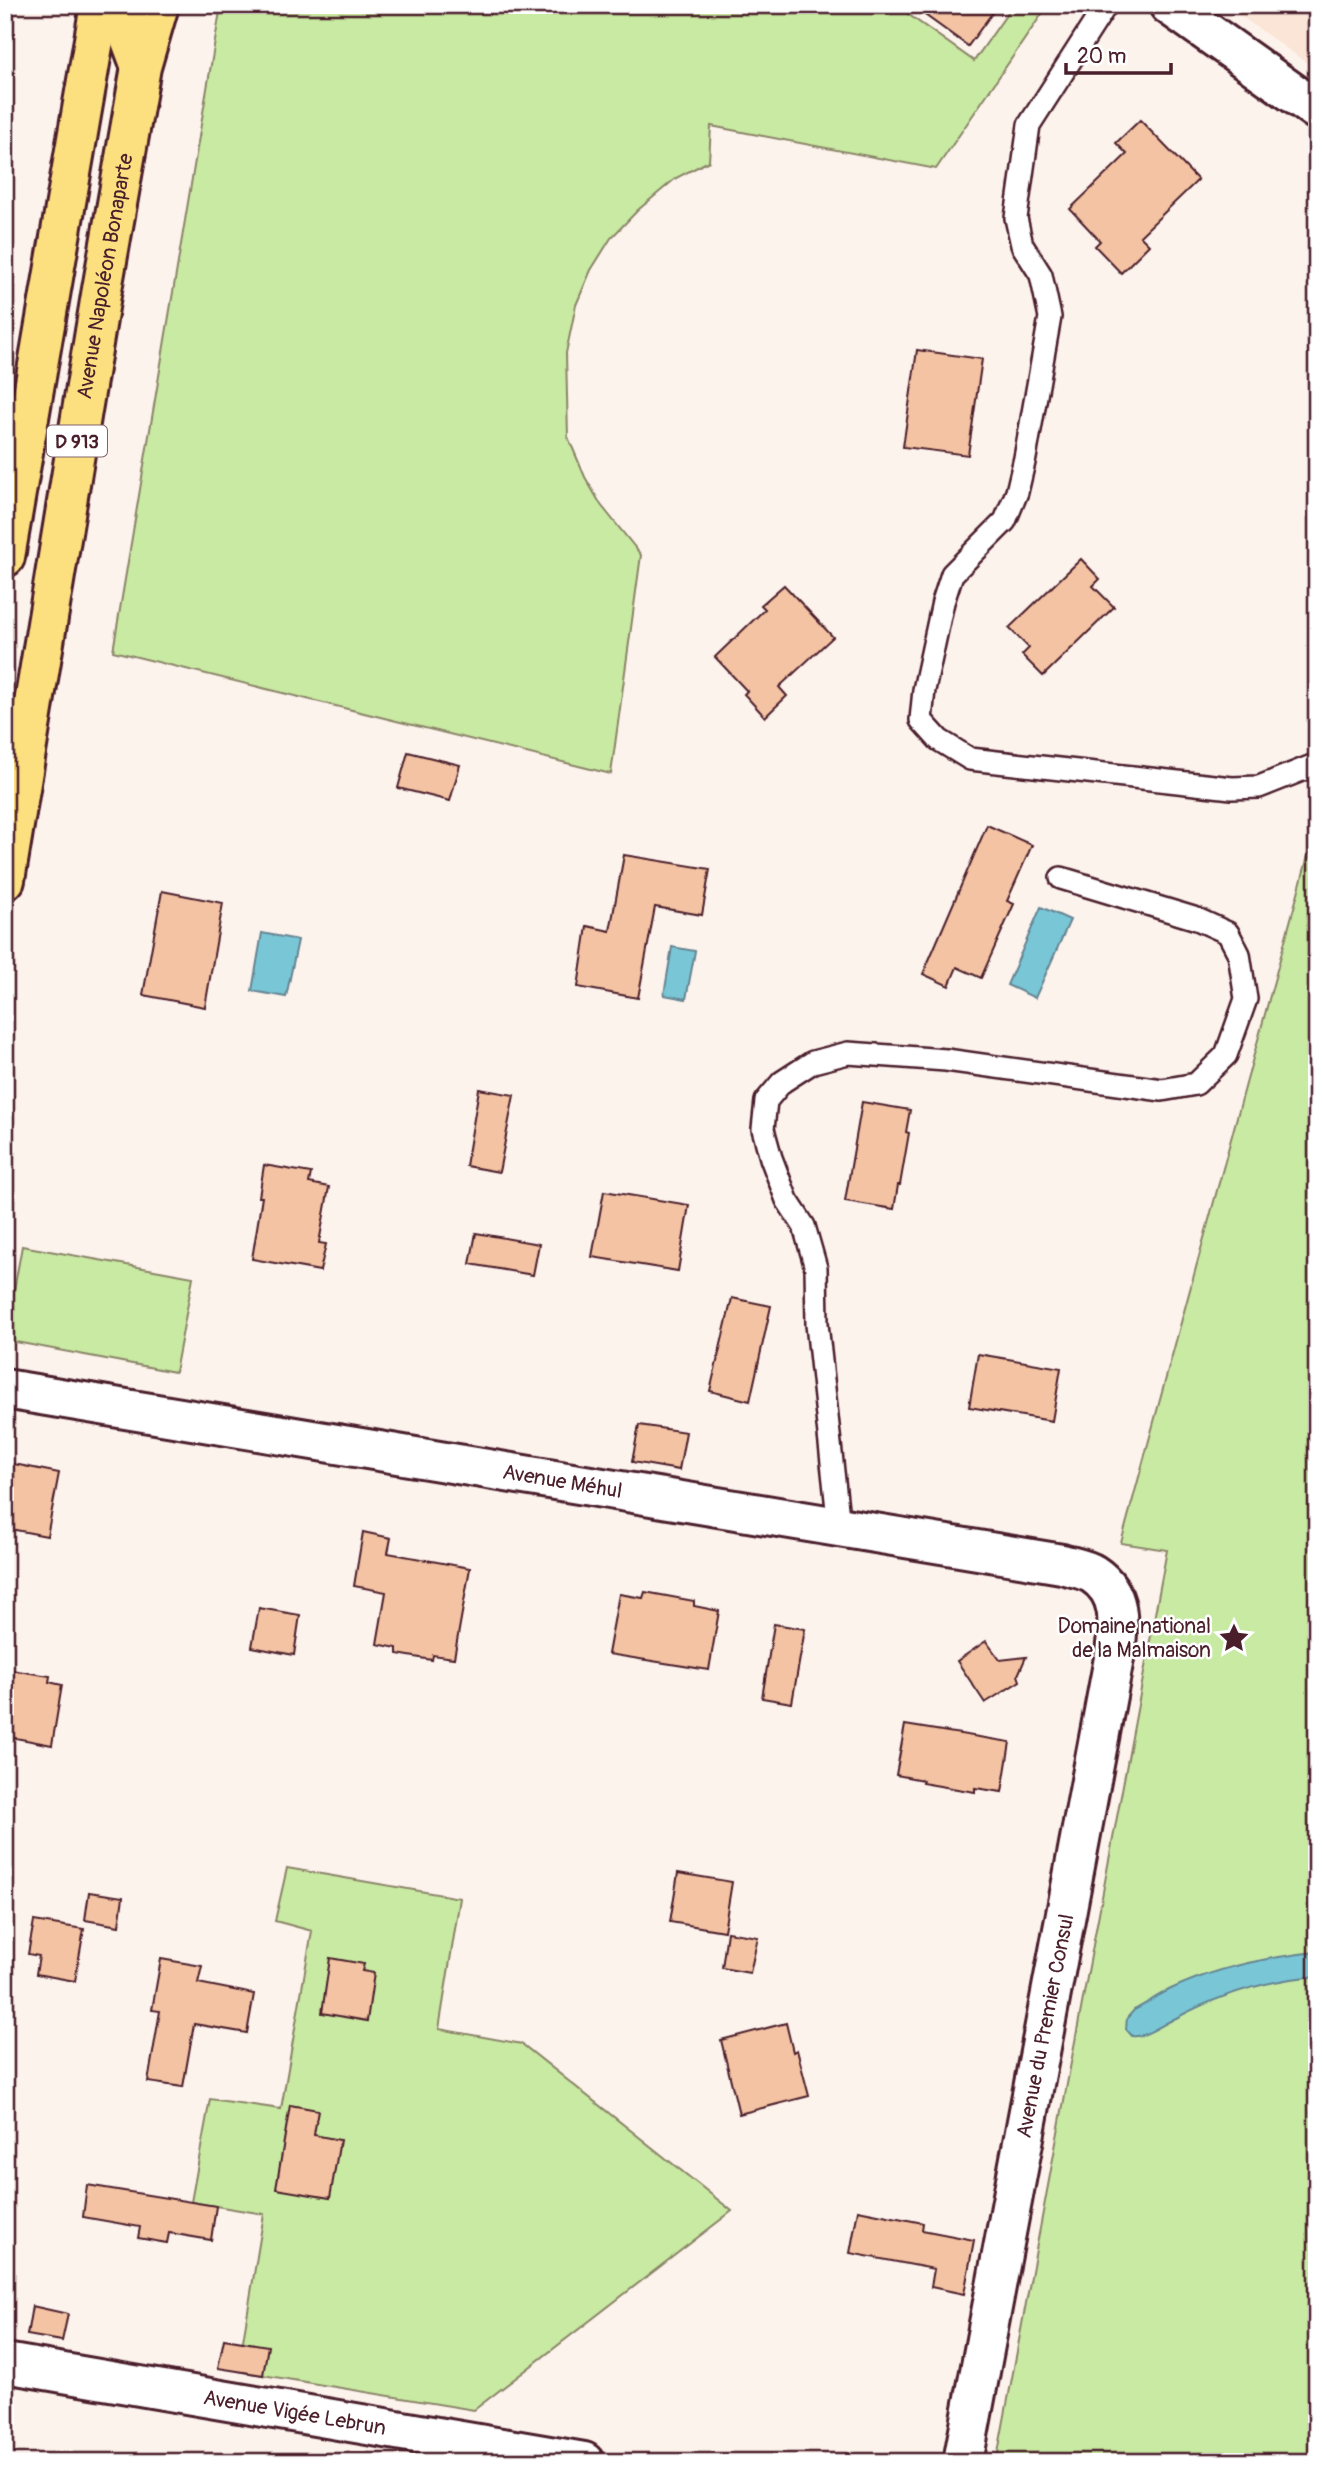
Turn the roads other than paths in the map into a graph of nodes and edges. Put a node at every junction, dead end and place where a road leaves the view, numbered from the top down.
1 (100, 5) edge
2 (130, 5) edge
3 (159, 5) edge
4 (1106, 5) edge
5 (1169, 5) edge
6 (141, 67) junction
7 (1317, 110) edge
8 (5, 557) edge
9 (1317, 764) edge
10 (1061, 878) dead end
11 (5, 880) edge
12 (5, 1389) edge
13 (839, 1527) junction
14 (1112, 1591) joint
15 (5, 2363) edge
16 (584, 2462) edge
17 (963, 2462) edge

1 - 8 main road, D 913
2 - 6 main road, D 913
3 - 6 main road, Avenue Napoléon Bonaparte / D 913
4 - 9 lane
5 - 7 street
6 - 11 main road, Avenue Napoléon Bonaparte / D 913
10 - 13 lane
12 - 13 street, Avenue Méhul
13 - 14 street, Avenue Méhul
14 - 17 street, Avenue du Premier Consul
15 - 16 street, Avenue Vigée Lebrun

